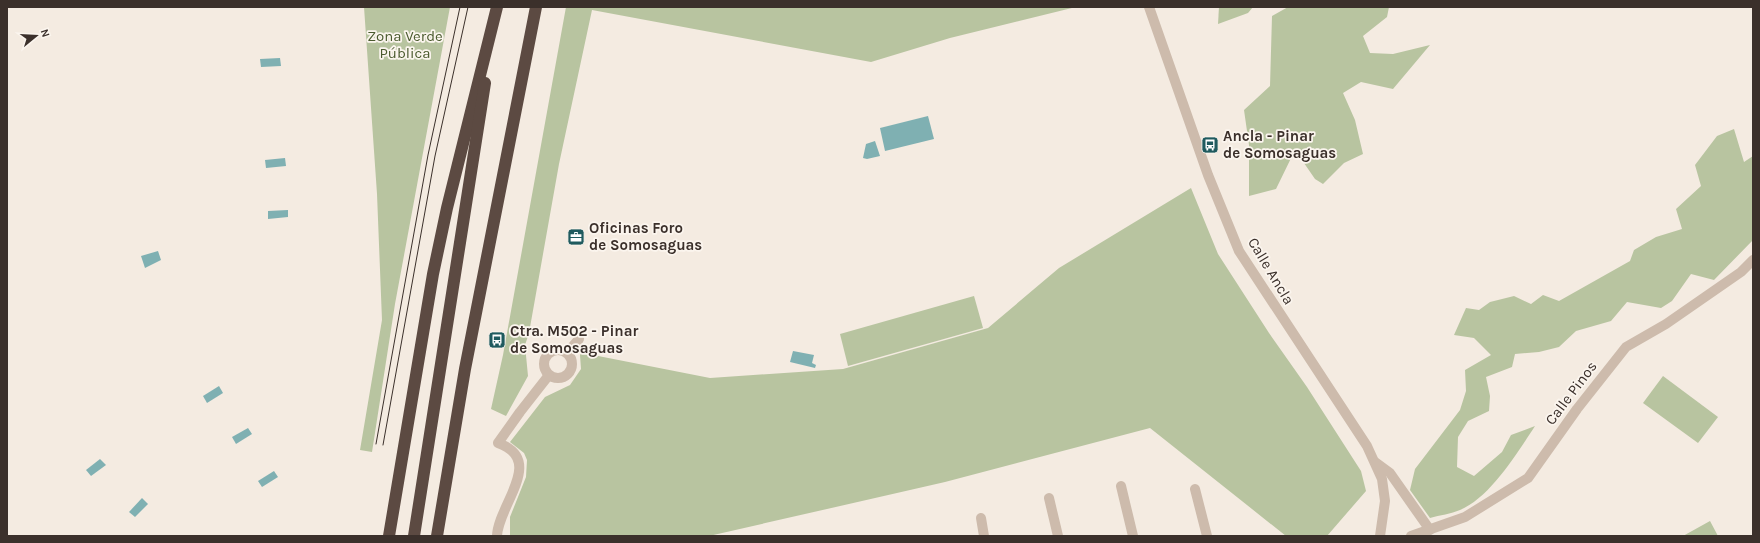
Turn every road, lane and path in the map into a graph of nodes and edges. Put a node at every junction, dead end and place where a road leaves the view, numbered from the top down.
1 (497, 7) edge
2 (536, 7) edge
3 (1148, 7) edge
4 (1753, 260) edge
5 (579, 339) dead end
6 (567, 354) junction
7 (549, 375) junction
8 (498, 444) junction
9 (488, 447) dead end
10 (1374, 462) junction
11 (1121, 486) dead end
12 (1195, 489) dead end
13 (1049, 498) dead end
14 (981, 518) dead end
15 (1430, 530) junction
16 (389, 536) edge
17 (414, 536) edge
18 (437, 536) edge
19 (497, 536) edge
20 (984, 536) edge
21 (1058, 536) edge
22 (1133, 536) edge
23 (1207, 536) edge
24 (1380, 536) edge
25 (1411, 536) edge

1 - 16 highway
1 - 17 highway
2 - 18 highway
3 - 10 street, Calle Ancla
4 - 15 street, Calle Pinos
5 - 6 street
6 - 7 street
6 - 7 street
7 - 8 street
8 - 9 street
8 - 19 street
10 - 15 street
10 - 24 street, Calle Ancla
11 - 22 street
12 - 23 street
13 - 21 street
14 - 20 street
15 - 25 street, Calle Pinos

